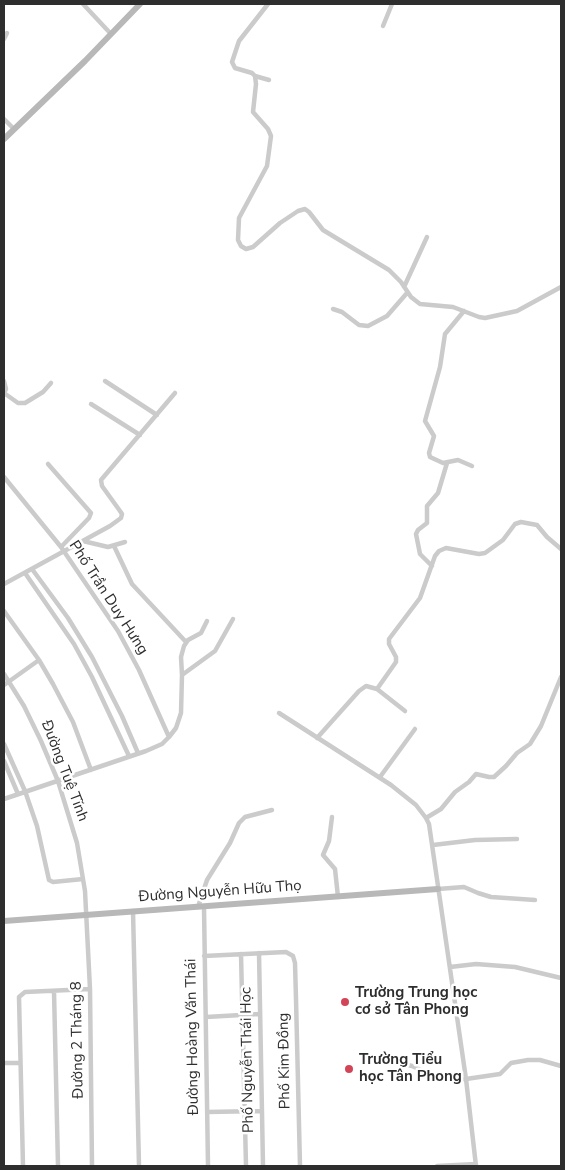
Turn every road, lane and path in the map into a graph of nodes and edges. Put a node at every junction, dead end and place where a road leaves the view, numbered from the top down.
1 (83, 4) edge
2 (140, 4) edge
3 (268, 4) edge
4 (392, 4) edge
5 (383, 26) dead end
6 (7, 34) dead end
7 (111, 34) junction
8 (4, 39) edge
9 (255, 76) junction
10 (269, 80) dead end
11 (4, 119) edge
12 (14, 129) junction
13 (4, 140) edge
14 (427, 236) dead end
15 (404, 287) junction
16 (561, 287) edge
17 (407, 293) junction
18 (333, 310) dead end
19 (464, 311) junction
20 (4, 381) edge
21 (106, 381) dead end
22 (51, 383) dead end
23 (5, 392) edge
24 (175, 393) dead end
25 (91, 404) dead end
26 (157, 415) junction
27 (140, 435) junction
28 (447, 463) junction
29 (48, 464) dead end
30 (472, 466) dead end
31 (4, 477) edge
32 (82, 541) junction
33 (125, 542) dead end
34 (114, 546) junction
35 (561, 549) edge
36 (63, 550) junction
37 (432, 566) junction
38 (32, 569) junction
39 (25, 573) junction
40 (4, 584) edge
41 (4, 611) edge
42 (233, 620) dead end
43 (207, 621) dead end
44 (186, 642) junction
45 (92, 657) junction
46 (39, 660) junction
47 (84, 662) junction
48 (4, 674) edge
49 (182, 675) junction
50 (561, 678) edge
51 (9, 681) junction
52 (4, 685) edge
53 (377, 689) junction
54 (405, 711) dead end
55 (279, 713) dead end
56 (415, 729) dead end
57 (169, 737) junction
58 (318, 738) junction
59 (4, 744) edge
60 (138, 753) junction
61 (129, 756) junction
62 (4, 761) edge
63 (91, 770) junction
64 (380, 777) junction
65 (58, 781) junction
66 (26, 792) junction
67 (18, 794) junction
68 (4, 799) edge
69 (272, 810) dead end
70 (332, 817) dead end
71 (426, 818) junction
72 (517, 839) dead end
73 (433, 845) junction
74 (83, 879) junction
75 (438, 889) junction
76 (338, 897) junction
77 (535, 900) dead end
78 (201, 907) junction
79 (133, 911) junction
80 (86, 914) junction
81 (4, 921) edge
82 (259, 953) junction
83 (241, 954) junction
84 (204, 956) junction
85 (450, 967) junction
86 (561, 978) edge
87 (90, 990) junction
88 (54, 991) junction
89 (260, 1014) junction
90 (242, 1015) junction
91 (206, 1017) junction
92 (400, 1062) dead end
93 (4, 1063) edge
94 (19, 1063) junction
95 (561, 1066) edge
96 (466, 1079) junction
97 (244, 1111) junction
98 (262, 1111) junction
99 (207, 1112) junction
100 (476, 1165) edge
101 (23, 1166) edge
102 (58, 1166) edge
103 (92, 1166) edge
104 (139, 1166) edge
105 (208, 1166) edge
106 (246, 1166) edge
107 (263, 1166) edge
108 (300, 1166) edge
109 (437, 1166) edge

1 - 7 street
2 - 7 street
3 - 9 street
4 - 5 street
6 - 8 street
7 - 12 street
9 - 10 street
9 - 15 street
11 - 12 street
12 - 13 street
14 - 15 street
15 - 17 street
16 - 19 street
17 - 18 street
17 - 19 street
19 - 28 street
20 - 23 street
21 - 26 street
22 - 23 street
24 - 26 street
25 - 27 street
26 - 27 street
27 - 32 street
28 - 30 street
28 - 37 street
29 - 36 street
31 - 36 street, Phố Trần Duy Hưng
32 - 34 street
32 - 36 street
33 - 34 street
34 - 44 street
35 - 37 street
36 - 38 street
36 - 57 street, Phố Trần Duy Hưng
37 - 53 street
38 - 39 street
38 - 45 street
39 - 40 street
39 - 47 street
41 - 46 street
42 - 49 street
43 - 44 street
44 - 49 street
45 - 47 street
45 - 60 street
46 - 51 street
46 - 63 street
47 - 61 street
48 - 51 street, Đường Tuệ Tĩnh
49 - 57 street
50 - 71 street
51 - 52 street
51 - 65 street, Đường Tuệ Tĩnh
53 - 54 street
53 - 58 street
55 - 58 street
56 - 64 street
57 - 60 street
58 - 64 street
59 - 66 street
60 - 61 street
61 - 63 street
62 - 67 street
63 - 65 street
64 - 71 street
65 - 66 street
65 - 74 street, Đường Tuệ Tĩnh
66 - 67 street
66 - 74 street
67 - 68 street
69 - 78 street, Đường Hoàng Văn Thái
70 - 76 street
71 - 73 street
72 - 73 street
73 - 75 street
74 - 80 street, Đường Tuệ Tĩnh
75 - 76 street, Đường Nguyễn Hữu Thọ
75 - 77 street
75 - 85 street
76 - 78 street, Đường Nguyễn Hữu Thọ
78 - 79 street, Đường Nguyễn Hữu Thọ
78 - 84 street, Đường Hoàng Văn Thái
79 - 80 street, Đường Nguyễn Hữu Thọ
79 - 104 street
80 - 81 street, Đường Nguyễn Hữu Thọ
80 - 87 street, Đường 2 Tháng 8
82 - 83 street
82 - 89 street, Phố Nguyễn Thái Học
82 - 108 street, Phố Kim Đồng
83 - 84 street
83 - 90 street, Phố Nguyễn Thái Học
84 - 91 street, Đường Hoàng Văn Thái
85 - 86 street
85 - 96 street
87 - 88 street
87 - 103 street, Đường 2 Tháng 8
88 - 94 street
88 - 102 street
89 - 90 street
89 - 98 street, Phố Nguyễn Thái Học
90 - 91 street
90 - 97 street, Phố Nguyễn Thái Học
91 - 99 street, Đường Hoàng Văn Thái
92 - 96 street
93 - 94 street
94 - 101 street
95 - 96 street
96 - 100 street
97 - 98 street
97 - 99 street
97 - 106 street, Phố Nguyễn Thái Học
98 - 107 street, Phố Nguyễn Thái Học
99 - 105 street, Đường Hoàng Văn Thái
100 - 109 street

